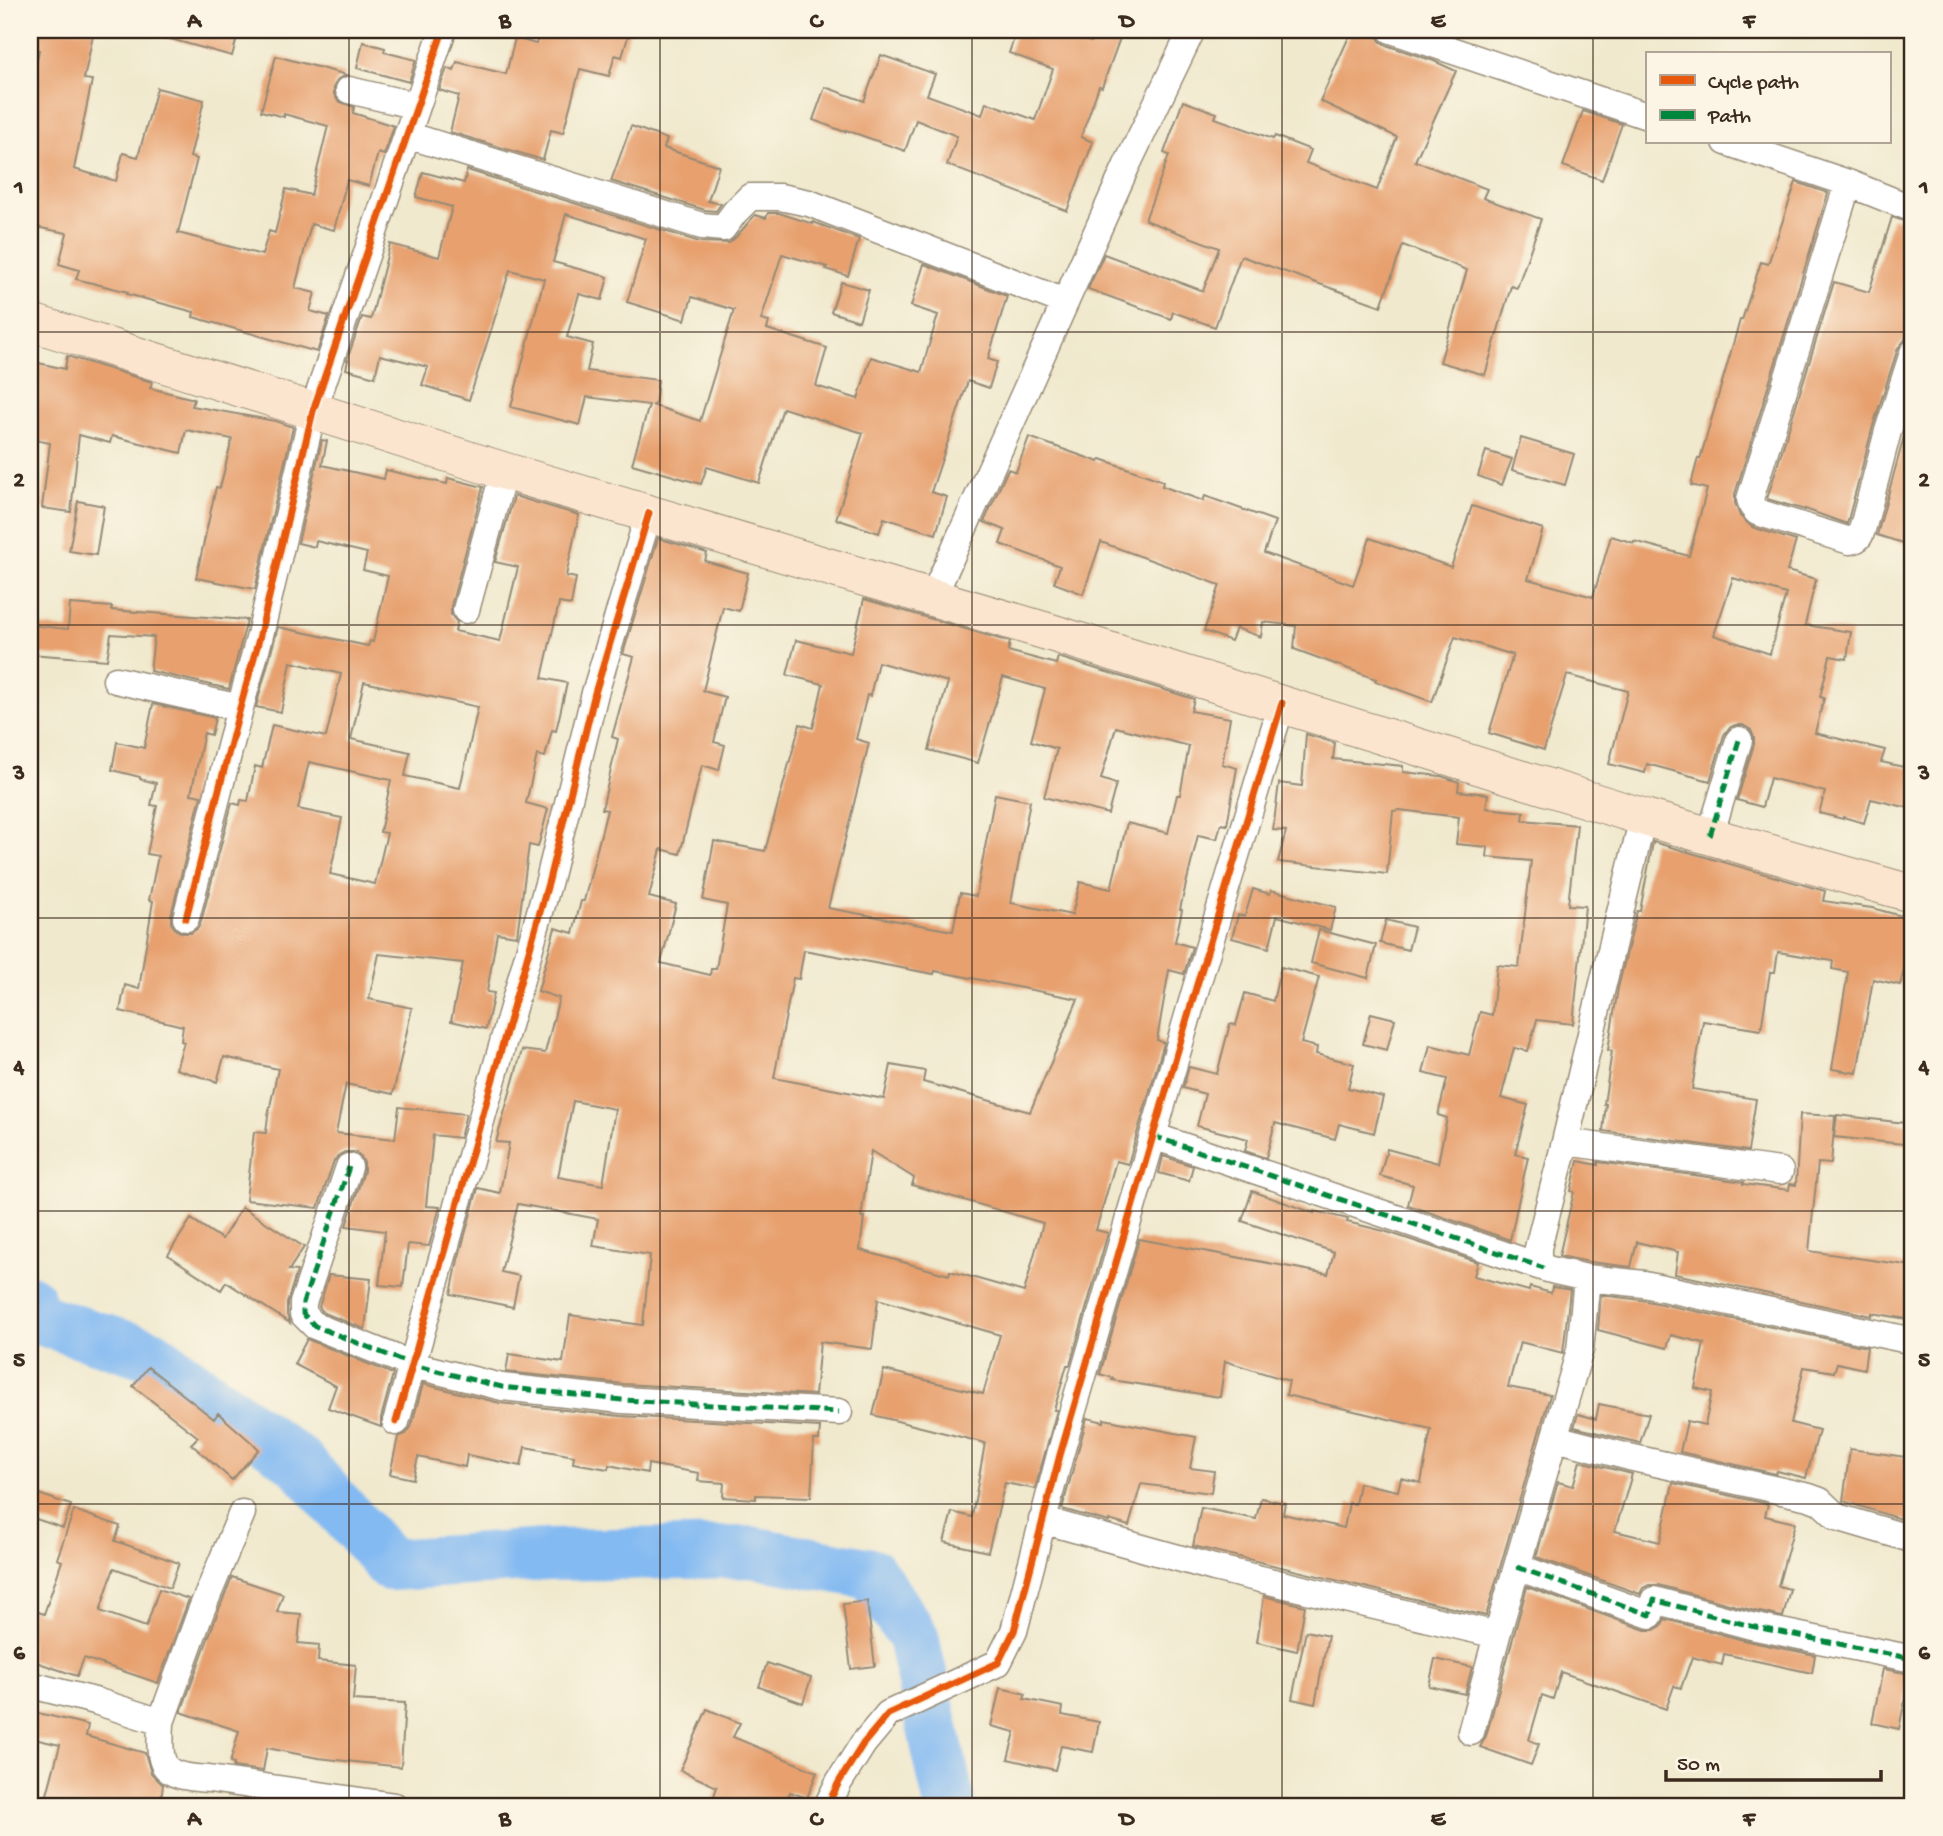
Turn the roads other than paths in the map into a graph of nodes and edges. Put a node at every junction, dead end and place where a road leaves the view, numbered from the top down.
1 (443, 30) edge
2 (1192, 30) edge
3 (1391, 30) edge
4 (349, 90) dead end
5 (417, 106) junction
6 (1646, 116) edge
7 (407, 135) junction
8 (1732, 144) edge
9 (1847, 183) junction
10 (1913, 209) edge
11 (1065, 302) junction
12 (30, 322) edge
13 (1913, 353) edge
14 (313, 411) junction
15 (504, 471) junction
16 (649, 513) junction
17 (933, 597) junction
18 (466, 610) dead end
19 (116, 680) dead end
20 (1282, 703) junction
21 (240, 708) junction
22 (1739, 740) dead end
23 (1643, 817) junction
24 (1710, 836) junction
25 (1913, 894) edge
26 (186, 918) dead end
27 (1153, 1136) junction
28 (1565, 1142) junction
29 (349, 1167) dead end
30 (1780, 1171) dead end
31 (1544, 1268) junction
32 (1587, 1278) junction
33 (1913, 1341) edge
34 (413, 1365) junction
35 (839, 1412) dead end
36 (396, 1422) dead end
37 (1555, 1438) junction
38 (242, 1513) dead end
39 (1042, 1520) junction
40 (1908, 1538) dead end
41 (1517, 1567) junction
42 (1497, 1635) junction
43 (1913, 1659) edge
44 (30, 1686) edge
45 (161, 1722) junction
46 (1471, 1732) dead end
47 (395, 1806) edge
48 (827, 1806) edge

1 - 5 street
2 - 11 street
3 - 6 street
4 - 5 street
5 - 7 street
7 - 11 street
7 - 14 street
8 - 9 street
9 - 10 street
9 - 13 street
11 - 17 street
12 - 14 main road
14 - 15 main road
14 - 21 street
15 - 16 main road
15 - 18 street
16 - 17 main road
16 - 34 street
17 - 20 main road
19 - 21 street
20 - 23 main road
20 - 27 street
21 - 26 street
22 - 24 street
23 - 24 main road
23 - 28 street
24 - 25 main road
27 - 31 street
27 - 39 street
28 - 30 street
28 - 31 street
29 - 34 street
31 - 32 street
32 - 33 street
32 - 37 street
34 - 35 street
34 - 36 street
37 - 40 street
37 - 41 street
38 - 45 street
39 - 42 street
39 - 48 street
41 - 42 street
41 - 43 street
42 - 46 street
44 - 45 street
45 - 47 street

